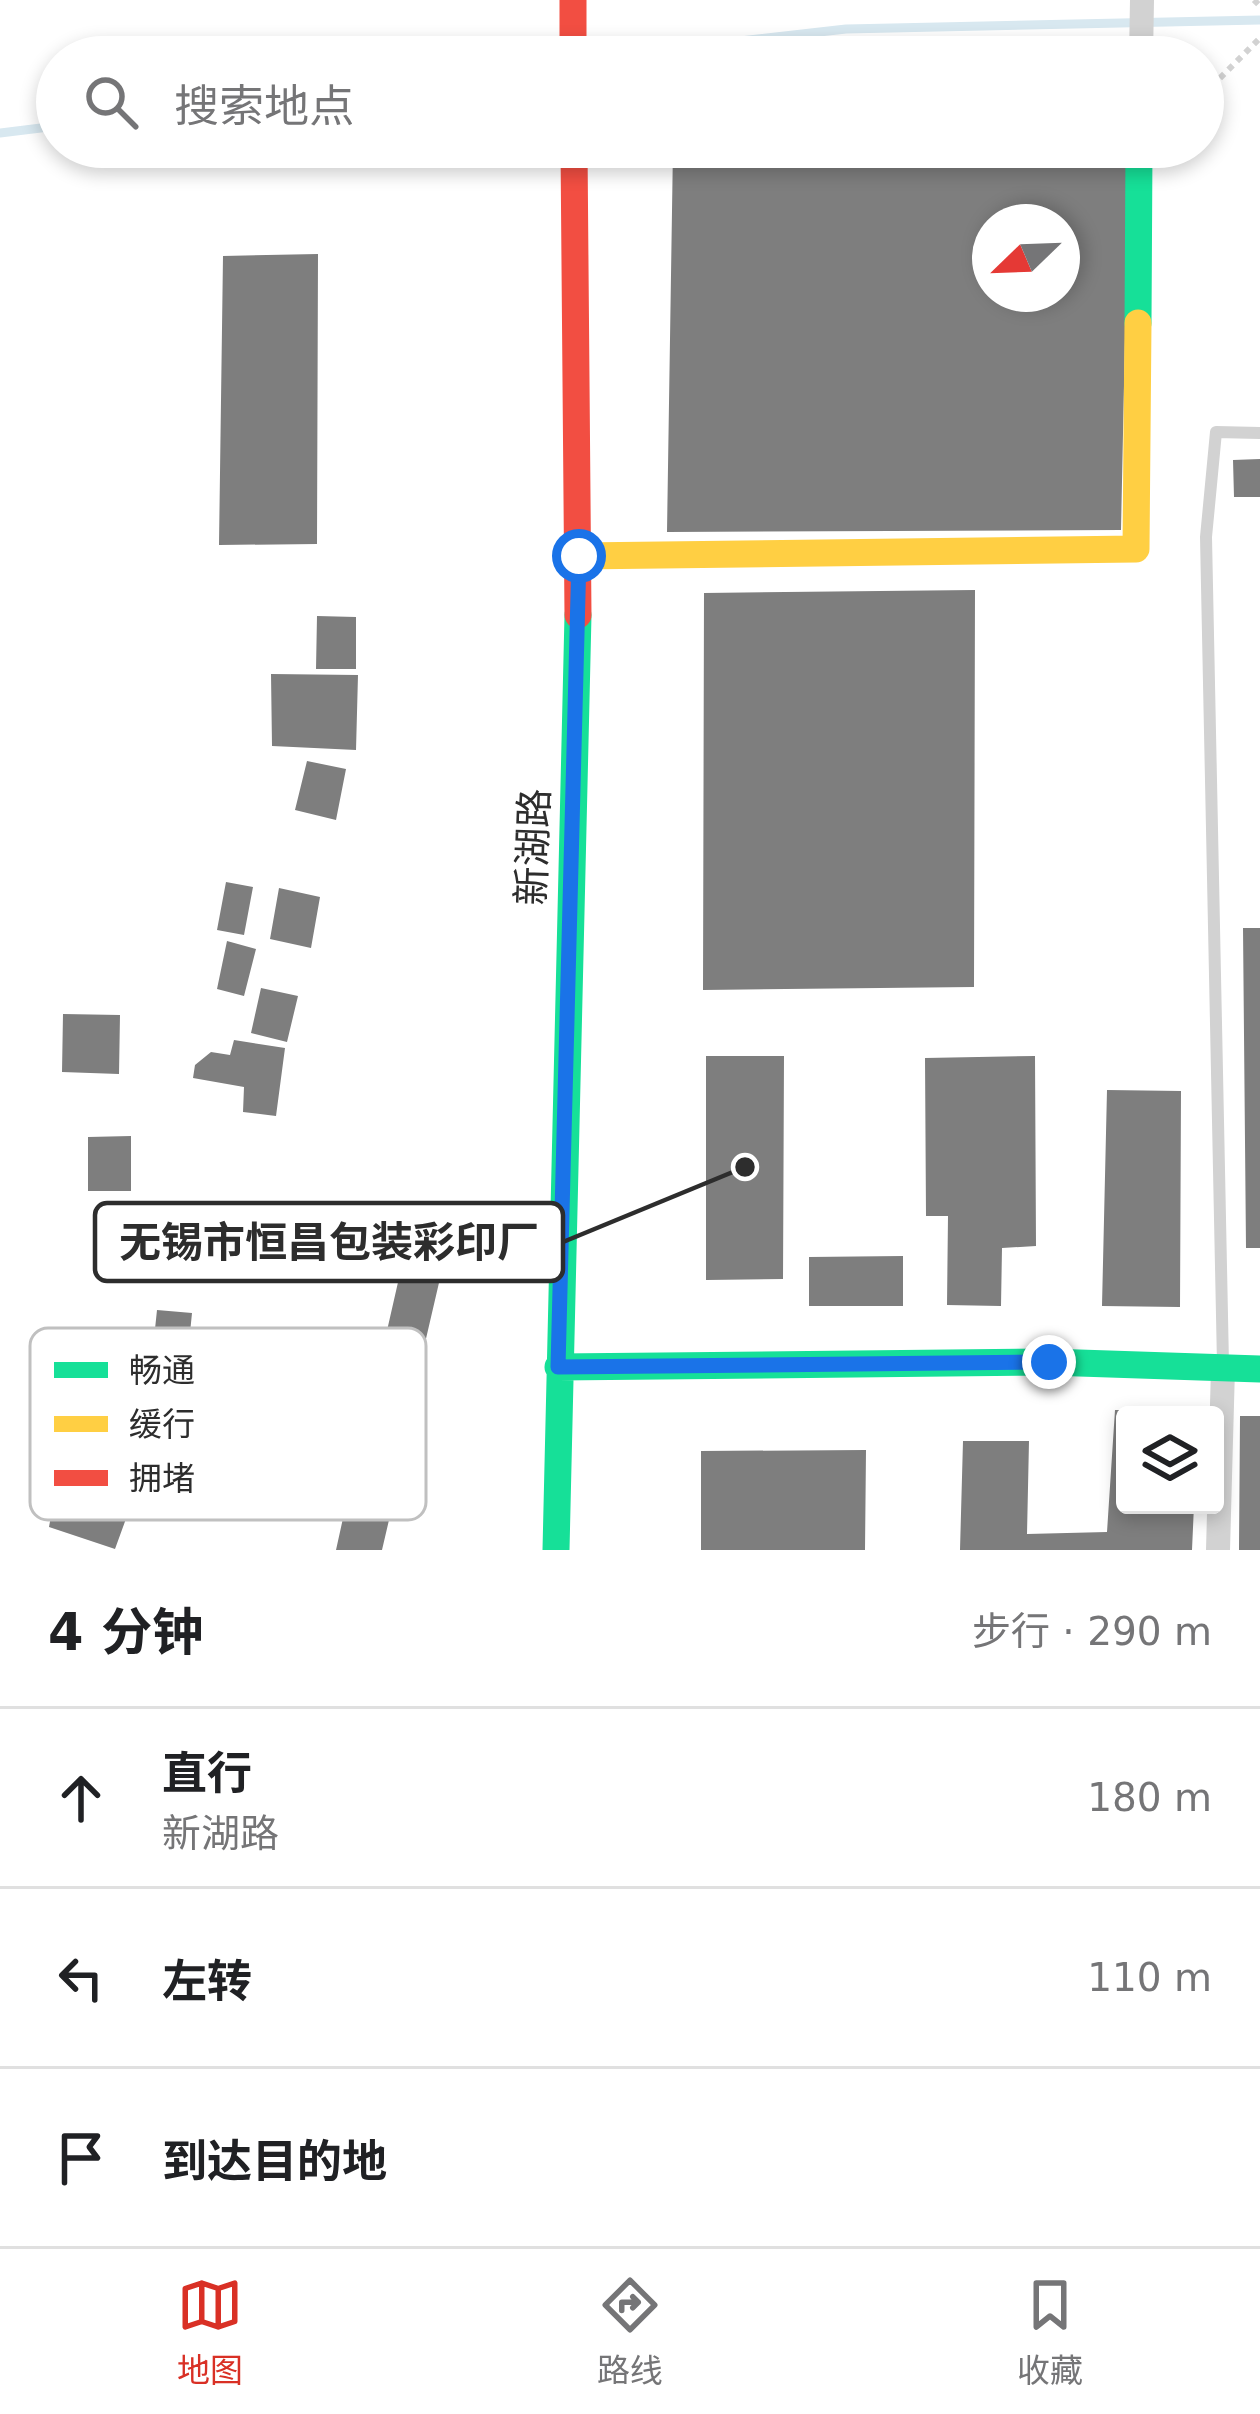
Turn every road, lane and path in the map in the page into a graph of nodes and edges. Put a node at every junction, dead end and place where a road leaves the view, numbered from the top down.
1 (573, 0) edge
2 (1142, 1) edge
3 (573, 36) edge
4 (1141, 36) edge
5 (1260, 38) edge
6 (1224, 72) edge
7 (574, 168) edge
8 (1139, 168) edge
9 (1260, 433) edge
10 (579, 556) junction
11 (558, 1367) junction
12 (1223, 1368) junction
13 (1260, 1369) edge
14 (556, 1550) edge
15 (1219, 1550) edge

1 - 3 street
2 - 4 street
5 - 6 path
7 - 10 street, 新湖路
8 - 10 street
9 - 12 lane
10 - 11 street, 新湖路
11 - 12 street
11 - 14 street, 新湖路
12 - 13 street
12 - 15 street

